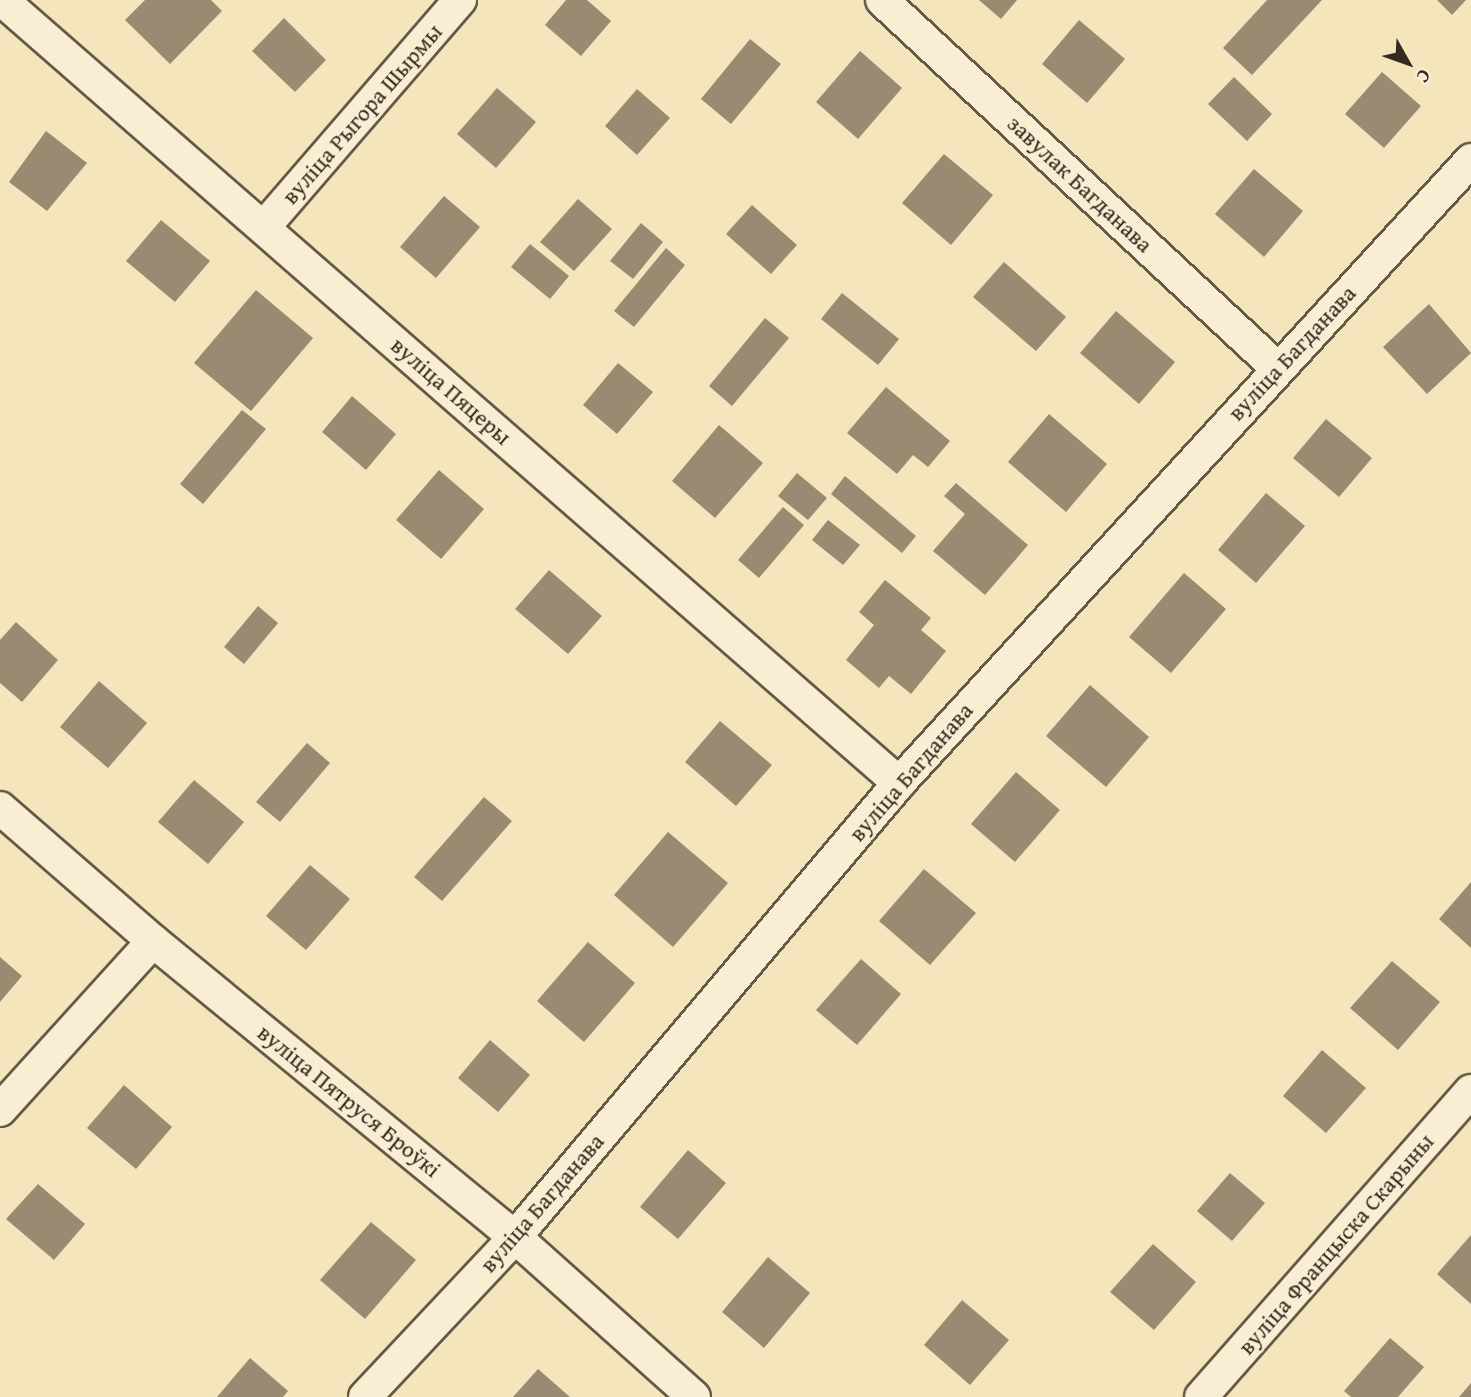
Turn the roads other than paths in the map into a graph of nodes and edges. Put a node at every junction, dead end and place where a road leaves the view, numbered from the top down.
1 (2, 0) edge
2 (460, 0) edge
3 (882, 0) edge
4 (1471, 160) edge
5 (264, 228) junction
6 (1277, 368) junction
7 (899, 783) junction
8 (0, 808) edge
9 (153, 941) junction
10 (1471, 1091) edge
11 (0, 1110) edge
12 (516, 1237) junction
13 (365, 1397) edge
14 (694, 1397) edge
15 (1201, 1397) edge

1 - 5 street, вуліца Пяцеры
2 - 5 street, вуліца Рыгора Шырмы
3 - 6 street, завулак Багданава
4 - 6 street, вуліца Багданава
5 - 7 street, вуліца Пяцеры
6 - 7 street, вуліца Багданава
7 - 12 street, вуліца Багданава
8 - 9 street, вуліца Пятруся Броўкі
9 - 11 street
9 - 12 street, вуліца Пятруся Броўкі
10 - 15 street, вуліца Францыска Скарыны
12 - 13 street, вуліца Багданава
12 - 14 street, вуліца Пятруся Броўкі

